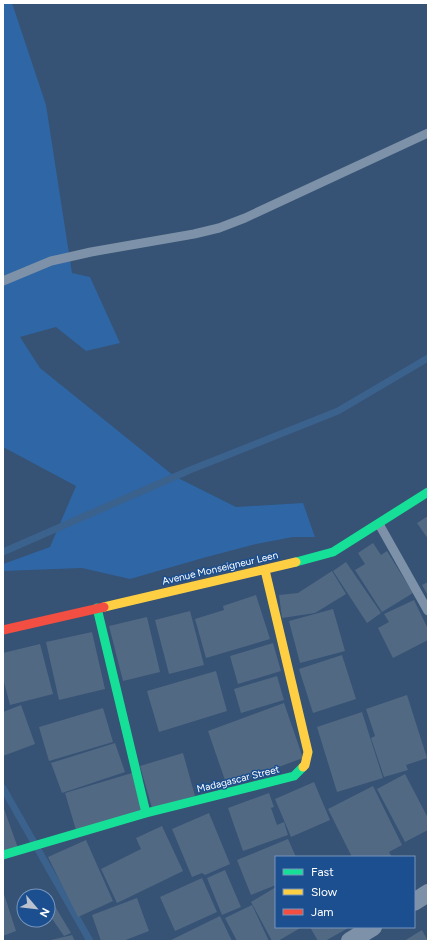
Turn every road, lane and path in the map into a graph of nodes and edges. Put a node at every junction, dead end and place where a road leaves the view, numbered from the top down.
1 (428, 133) edge
2 (3, 281) edge
3 (428, 492) edge
4 (379, 524) junction
5 (265, 570) junction
6 (97, 608) junction
7 (428, 611) edge
8 (3, 630) edge
9 (146, 813) junction
10 (3, 855) edge
11 (428, 893) edge
12 (415, 901) edge
13 (371, 928) edge
14 (350, 941) edge

1 - 2 lane
3 - 4 street, Avenue Monseigneur Leen
4 - 5 street, Avenue Monseigneur Leen
4 - 7 lane
5 - 6 street, Avenue Monseigneur Leen
5 - 9 street, Madagascar Street
6 - 8 street, Avenue Monseigneur Leen
6 - 9 street
9 - 10 street, Madagascar Street
11 - 12 street
13 - 14 street

